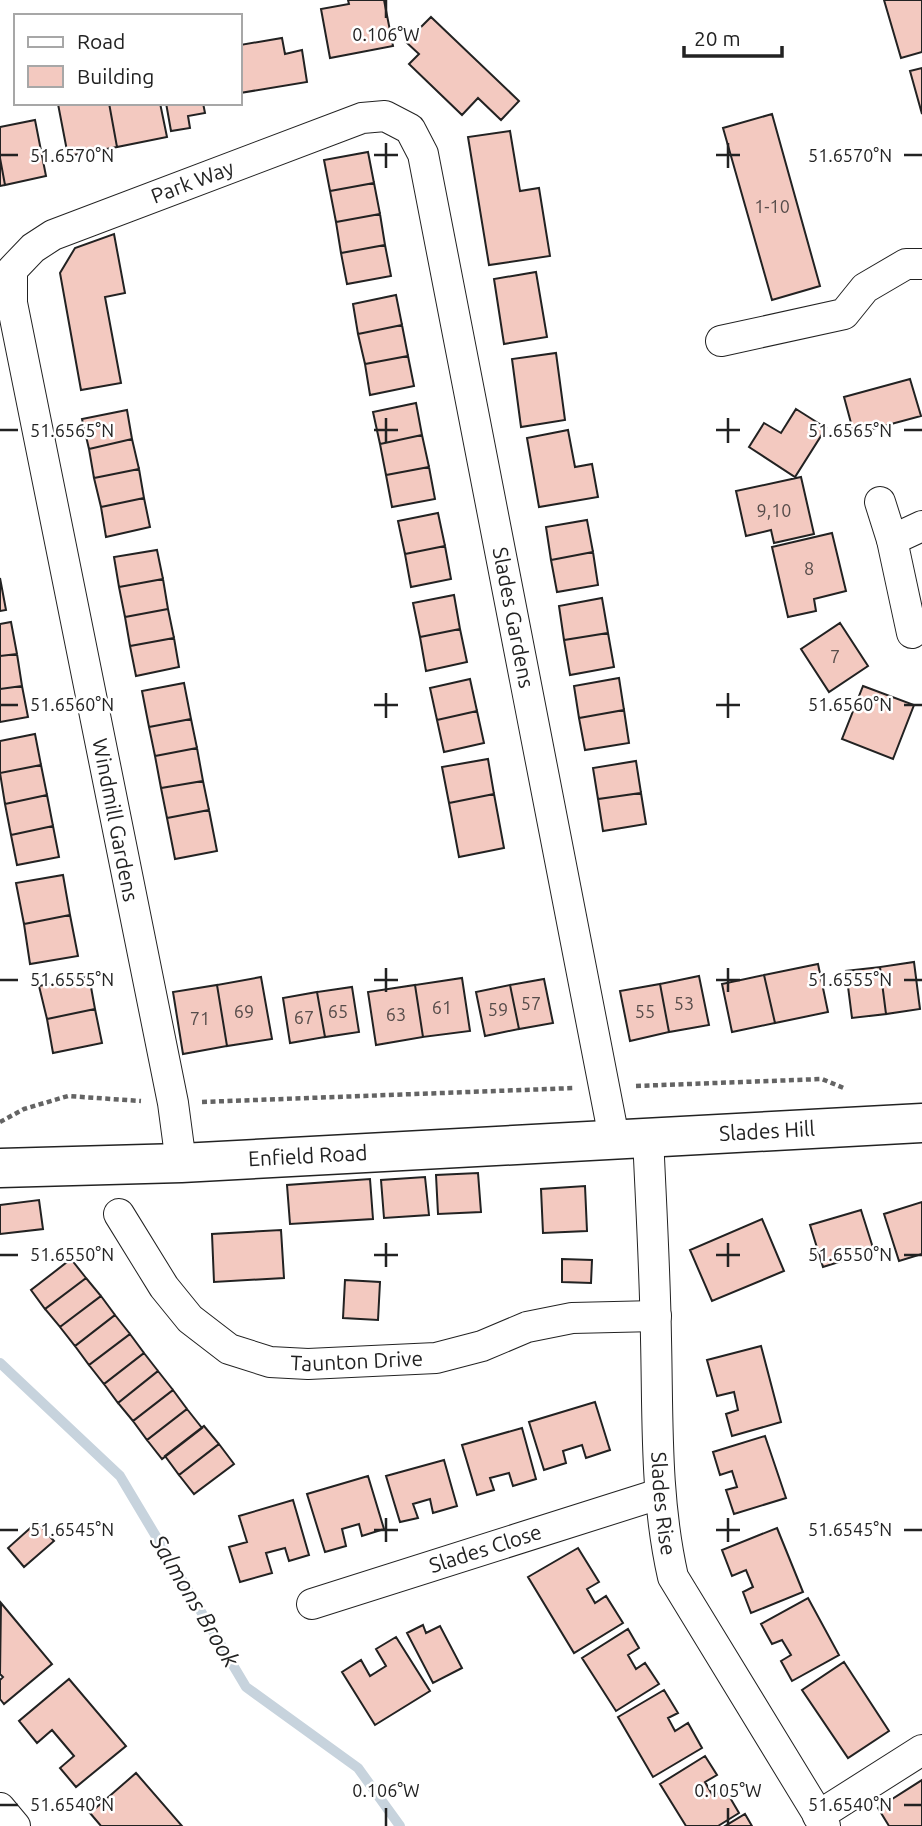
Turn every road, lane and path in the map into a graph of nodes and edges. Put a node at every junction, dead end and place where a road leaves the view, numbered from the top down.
1 (386, 116) joint
2 (922, 264) edge
3 (12, 270) joint
4 (721, 341) dead end
5 (880, 502) dead end
6 (922, 526) edge
7 (892, 540) junction
8 (912, 633) dead end
9 (605, 1087) junction
10 (846, 1090) dead end
11 (173, 1103) junction
12 (0, 1122) edge
13 (922, 1123) edge
14 (631, 1137) junction
15 (181, 1163) junction
16 (0, 1168) edge
17 (119, 1214) dead end
18 (656, 1316) junction
19 (659, 1494) junction
20 (312, 1604) dead end
21 (922, 1750) edge
22 (0, 1808) edge
23 (821, 1821) edge
24 (15, 1826) edge

1 - 3 street, Park Way
1 - 9 street, Slades Gardens
2 - 4 street
3 - 11 street, Windmill Gardens
5 - 7 street
6 - 7 street
7 - 8 street
9 - 10 path
9 - 11 path
9 - 14 street, Slades Gardens
11 - 12 path
11 - 15 street, Windmill Gardens
13 - 14 main road, Slades Hill
14 - 15 main road, Enfield Road
14 - 18 street, Slades Rise
15 - 16 main road, Enfield Road
17 - 18 street, Taunton Drive
18 - 19 street, Slades Rise
19 - 20 street, Slades Close
19 - 23 street, Slades Rise
21 - 23 street
22 - 24 street

